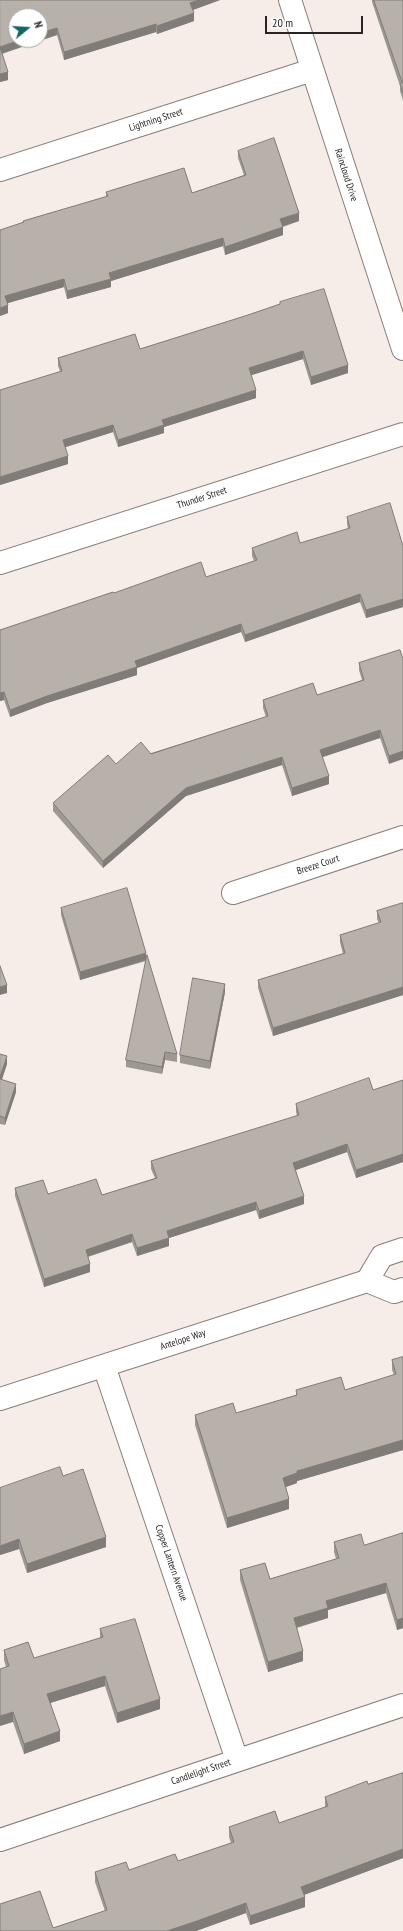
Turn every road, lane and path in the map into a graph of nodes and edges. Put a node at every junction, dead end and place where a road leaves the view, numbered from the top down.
1 (290, 0) edge
2 (312, 70) junction
3 (0, 170) edge
4 (403, 350) edge
5 (403, 434) edge
6 (0, 563) edge
7 (403, 837) edge
8 (233, 893) dead end
9 (403, 1249) edge
10 (367, 1281) junction
11 (403, 1290) edge
12 (104, 1366) junction
13 (0, 1399) edge
14 (403, 1705) edge
15 (237, 1760) junction
16 (0, 1840) edge

1 - 2 street, Raincloud Drive
2 - 3 street, Lightning Street
2 - 4 street, Raincloud Drive
5 - 6 street, Thunder Street
7 - 8 street, Breeze Court
9 - 10 street
10 - 11 street
10 - 12 street, Antelope Way
12 - 13 street, Antelope Way
12 - 15 street, Copper Lantern Avenue
14 - 15 street, Candlelight Street
15 - 16 street, Candlelight Street

